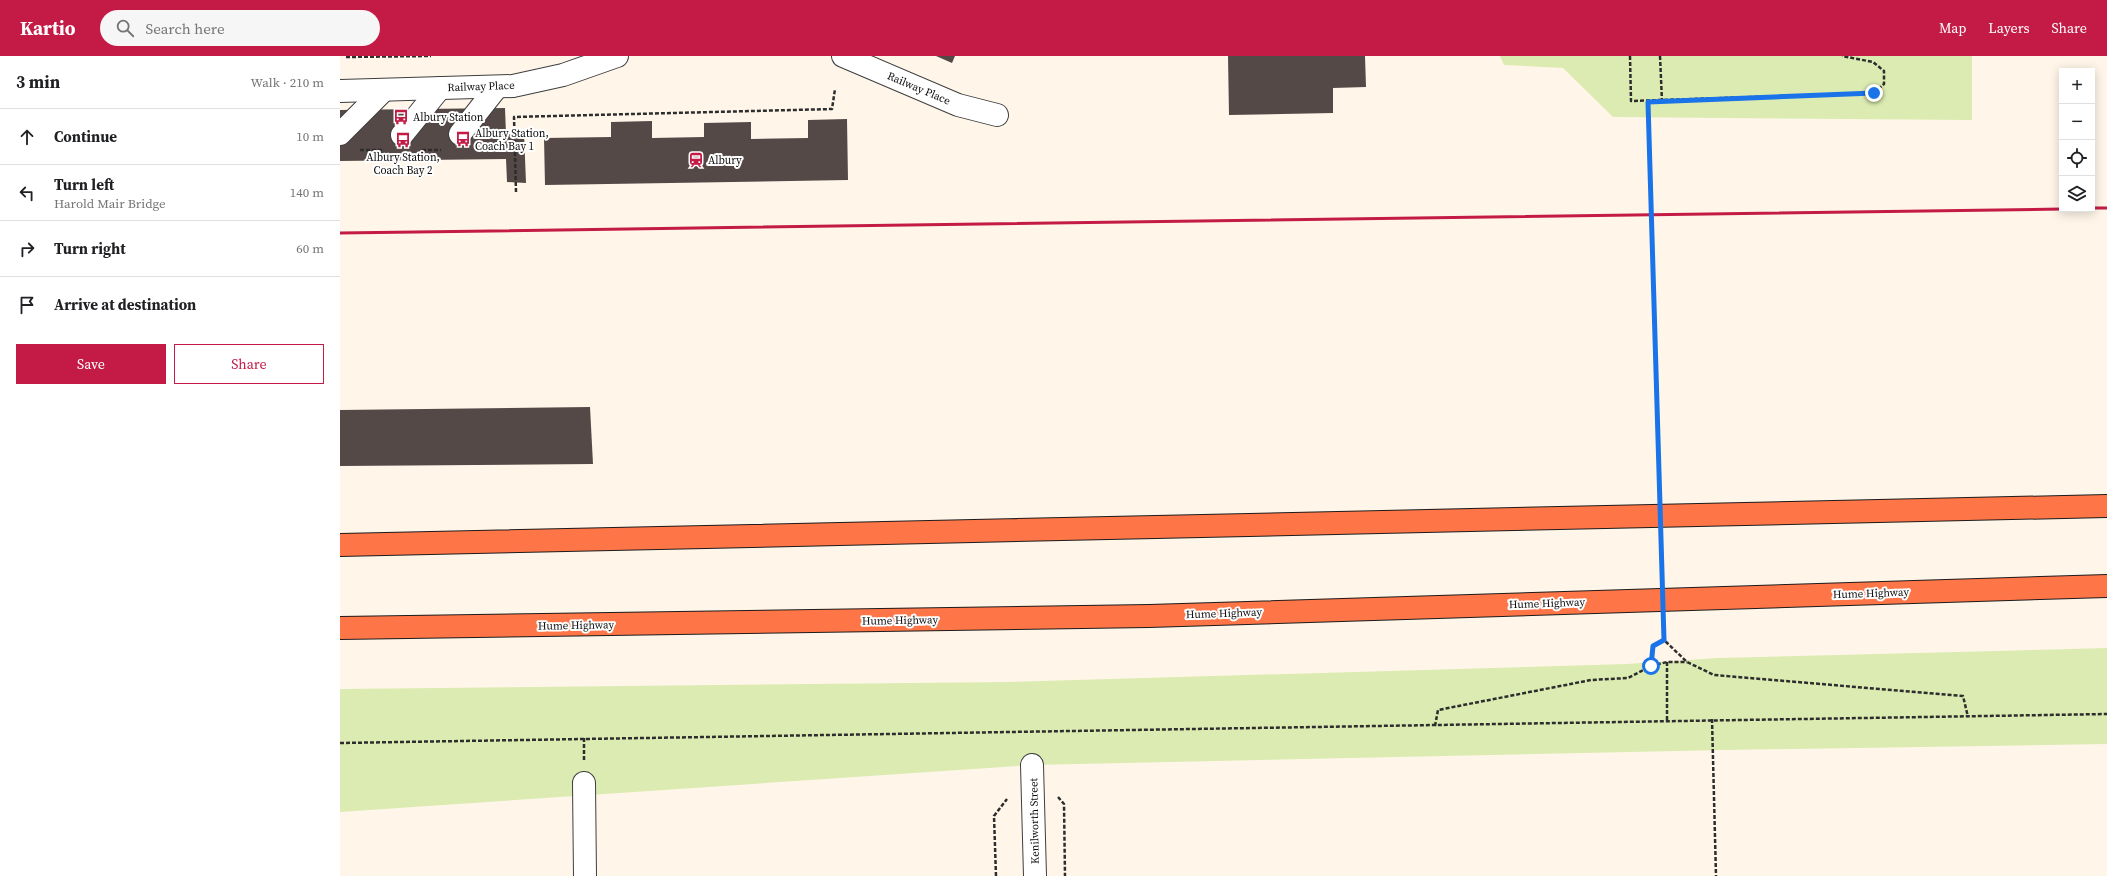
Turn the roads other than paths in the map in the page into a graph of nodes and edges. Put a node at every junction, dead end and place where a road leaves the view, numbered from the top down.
1 (617, 56) edge
2 (843, 56) edge
3 (497, 87) junction
4 (440, 88) junction
5 (384, 90) junction
6 (340, 91) edge
7 (997, 115) dead end
8 (340, 134) edge
9 (460, 134) dead end
10 (395, 143) road end
11 (2107, 506) edge
12 (340, 545) edge
13 (2107, 586) edge
14 (340, 628) edge
15 (1032, 765) dead end
16 (584, 783) dead end
17 (585, 876) edge
18 (1035, 876) edge

1 - 3 street, Railway Place
2 - 7 street, Railway Place
3 - 4 street, Railway Place
3 - 9 street
4 - 5 street, Railway Place
4 - 10 street
5 - 6 street, Railway Place
5 - 8 street
11 - 12 highway
13 - 14 highway, Hume Highway
15 - 18 street, Kenilworth Street
16 - 17 street

